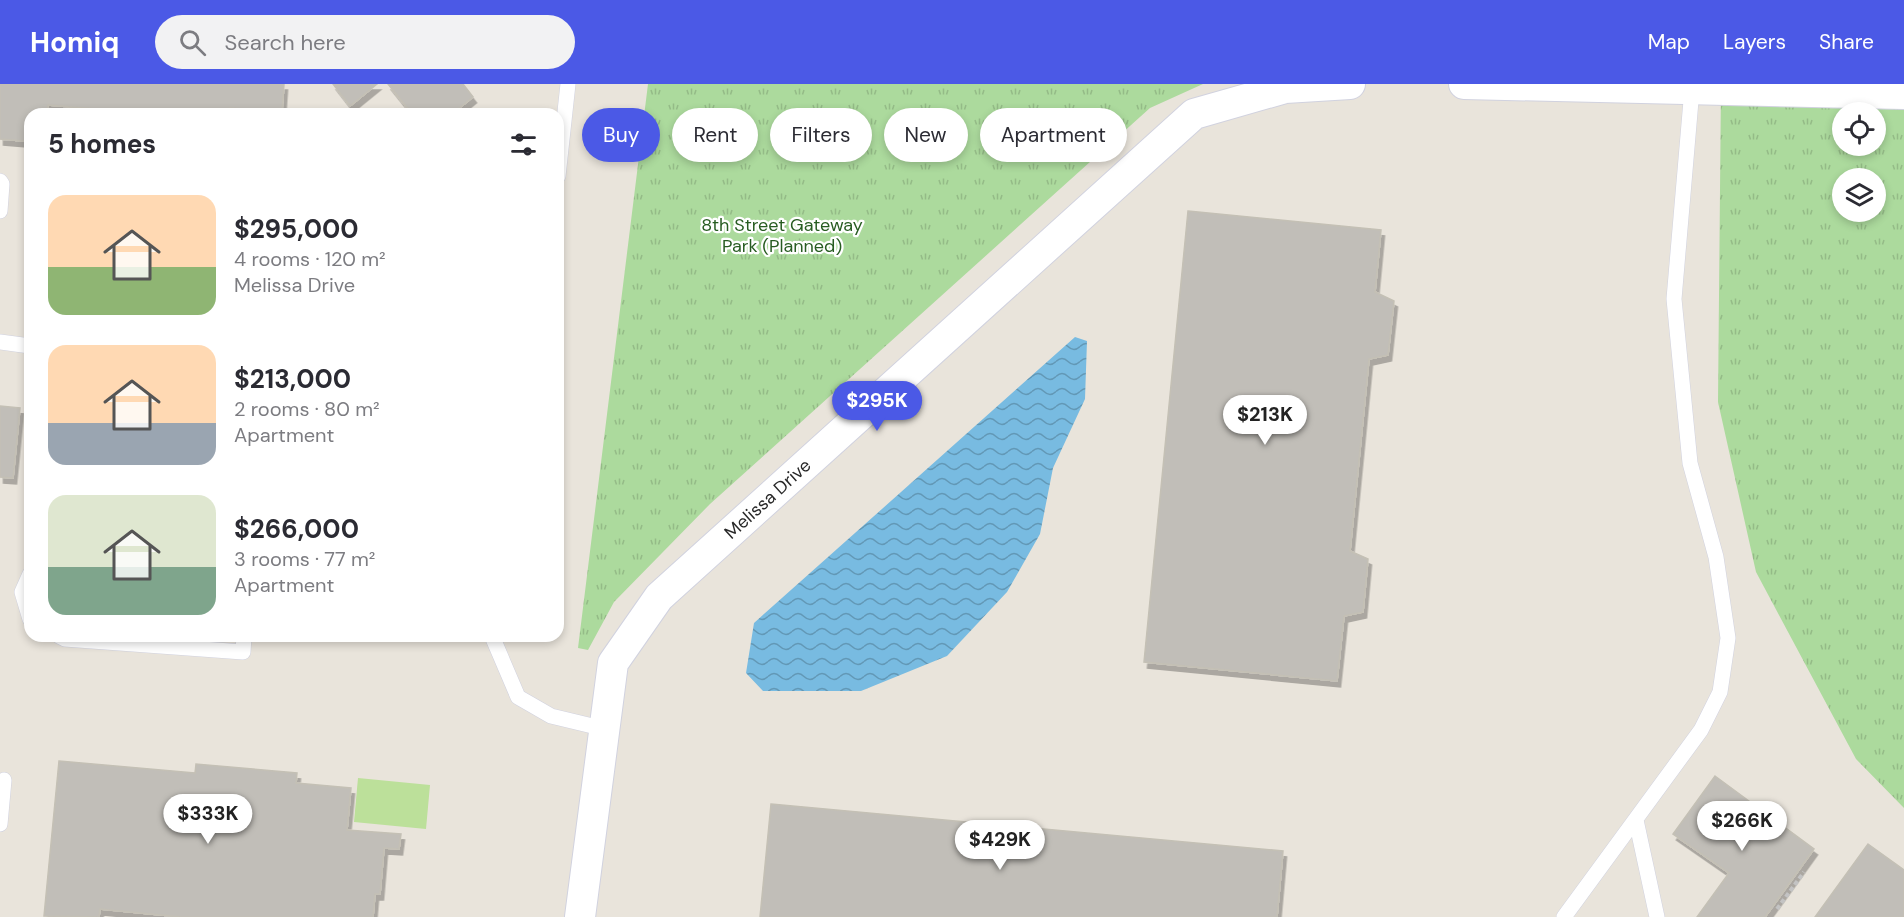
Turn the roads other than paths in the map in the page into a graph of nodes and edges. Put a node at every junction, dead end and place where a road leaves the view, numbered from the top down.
1 (568, 84) edge
2 (1350, 84) edge
3 (1464, 84) edge
4 (1692, 89) junction
5 (1904, 94) edge
6 (564, 121) edge
7 (0, 181) edge
8 (0, 211) edge
9 (0, 342) edge
10 (24, 345) edge
11 (106, 642) edge
12 (244, 642) edge
13 (495, 642) edge
14 (604, 729) junction
15 (4, 780) dead end
16 (1636, 820) junction
17 (0, 824) edge
18 (580, 917) edge
19 (1564, 917) edge
20 (1657, 917) edge

1 - 6 lane
2 - 14 street, Melissa Drive
3 - 4 street
4 - 5 street
4 - 16 lane
7 - 8 lane
9 - 10 lane
11 - 12 lane
13 - 14 lane
14 - 18 street, Melissa Drive
15 - 17 lane
16 - 19 lane
16 - 20 lane

